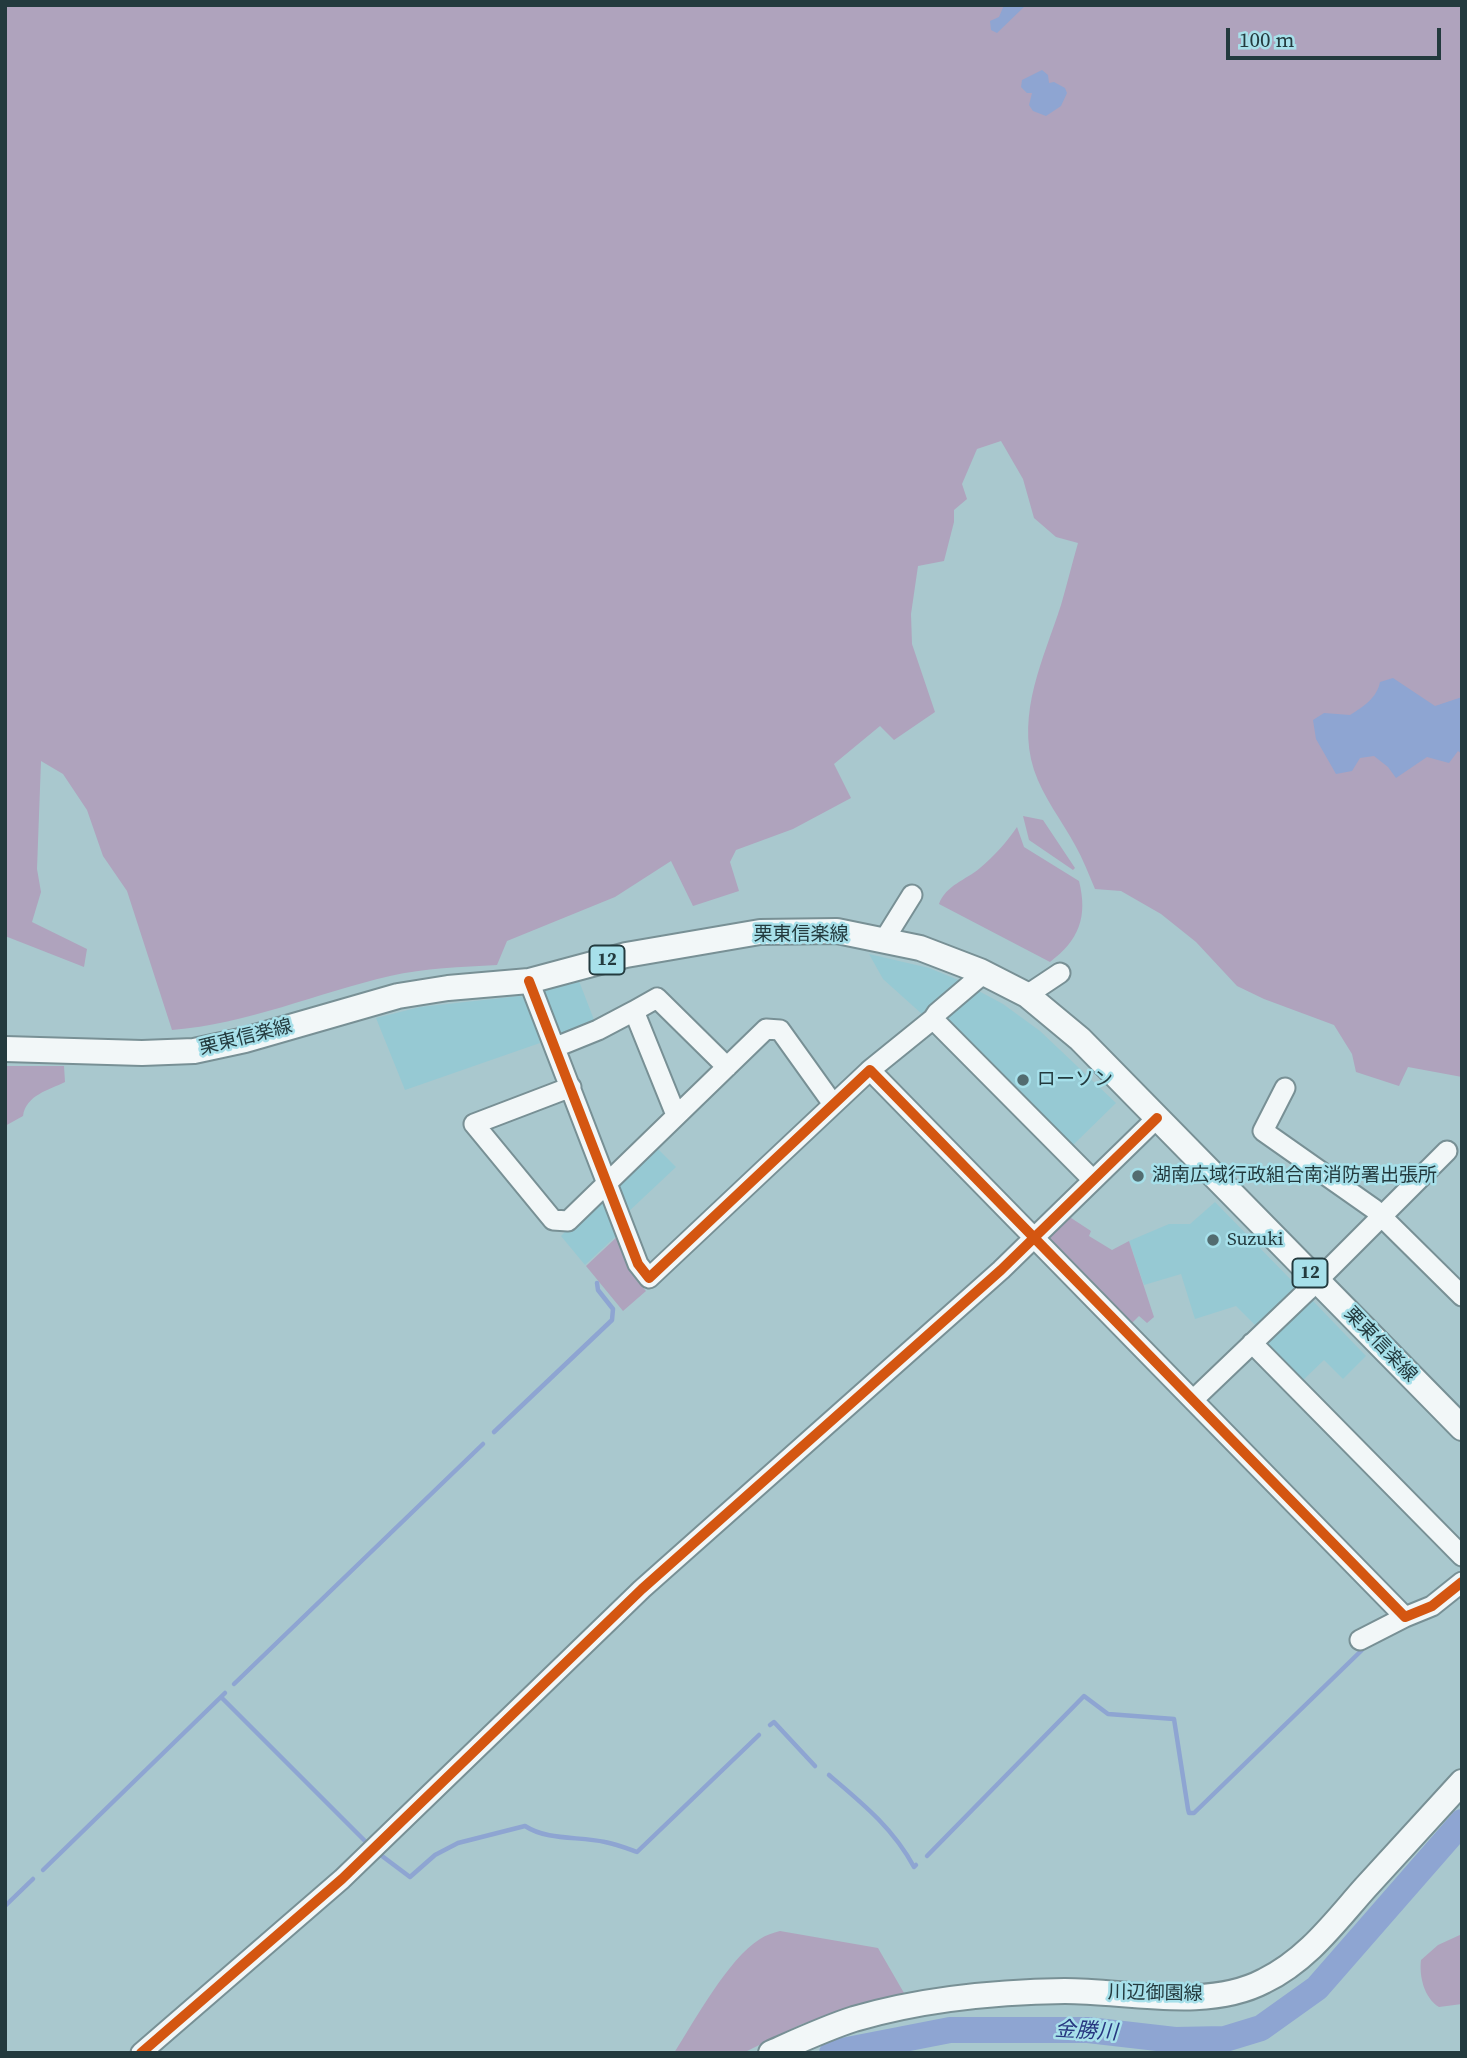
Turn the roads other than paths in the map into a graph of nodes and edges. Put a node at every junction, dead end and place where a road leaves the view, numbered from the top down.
1 (912, 895) dead end
2 (884, 940) junction
3 (984, 973) junction
4 (1060, 973) dead end
5 (529, 981) junction
6 (1027, 995) junction
7 (634, 1011) junction
8 (933, 1019) junction
9 (556, 1047) junction
10 (5, 1049) edge
11 (727, 1067) junction
12 (870, 1070) junction
13 (571, 1087) junction
14 (1285, 1088) dead end
15 (833, 1104) junction
16 (677, 1115) junction
17 (1157, 1118) junction
18 (1447, 1151) dead end
19 (1093, 1180) junction
20 (607, 1182) junction
21 (1382, 1217) junction
22 (1035, 1238) junction
23 (1317, 1281) junction
24 (1462, 1296) edge
25 (1252, 1343) junction
26 (1193, 1401) junction
27 (1462, 1428) edge
28 (1462, 1556) edge
29 (1462, 1582) edge
30 (1405, 1617) junction
31 (1360, 1640) dead end
32 (1462, 1782) edge
33 (141, 2053) edge
34 (771, 2053) edge

1 - 2 street
2 - 3 main road, 栗東信楽線 / 12
2 - 5 main road, 栗東信楽線 / 12
3 - 6 main road, 栗東信楽線 / 12
3 - 8 street
4 - 6 street
5 - 9 street
5 - 10 main road, 栗東信楽線 / 12
6 - 17 main road, 栗東信楽線 / 12
7 - 9 street
7 - 11 street
7 - 16 street
8 - 12 street
8 - 19 street
9 - 13 street
11 - 15 street
11 - 16 street
12 - 15 street
12 - 22 street
13 - 20 street
13 - 20 street
14 - 21 street
15 - 20 street
16 - 20 street
17 - 19 street
17 - 23 main road, 栗東信楽線 / 12
18 - 21 street
19 - 22 street
21 - 23 street
21 - 24 street
22 - 26 street
22 - 33 street
23 - 25 street
23 - 27 main road, 栗東信楽線 / 12
25 - 26 street
25 - 28 street
26 - 30 street
29 - 30 street
30 - 31 street
32 - 34 main road, 川辺御園線

